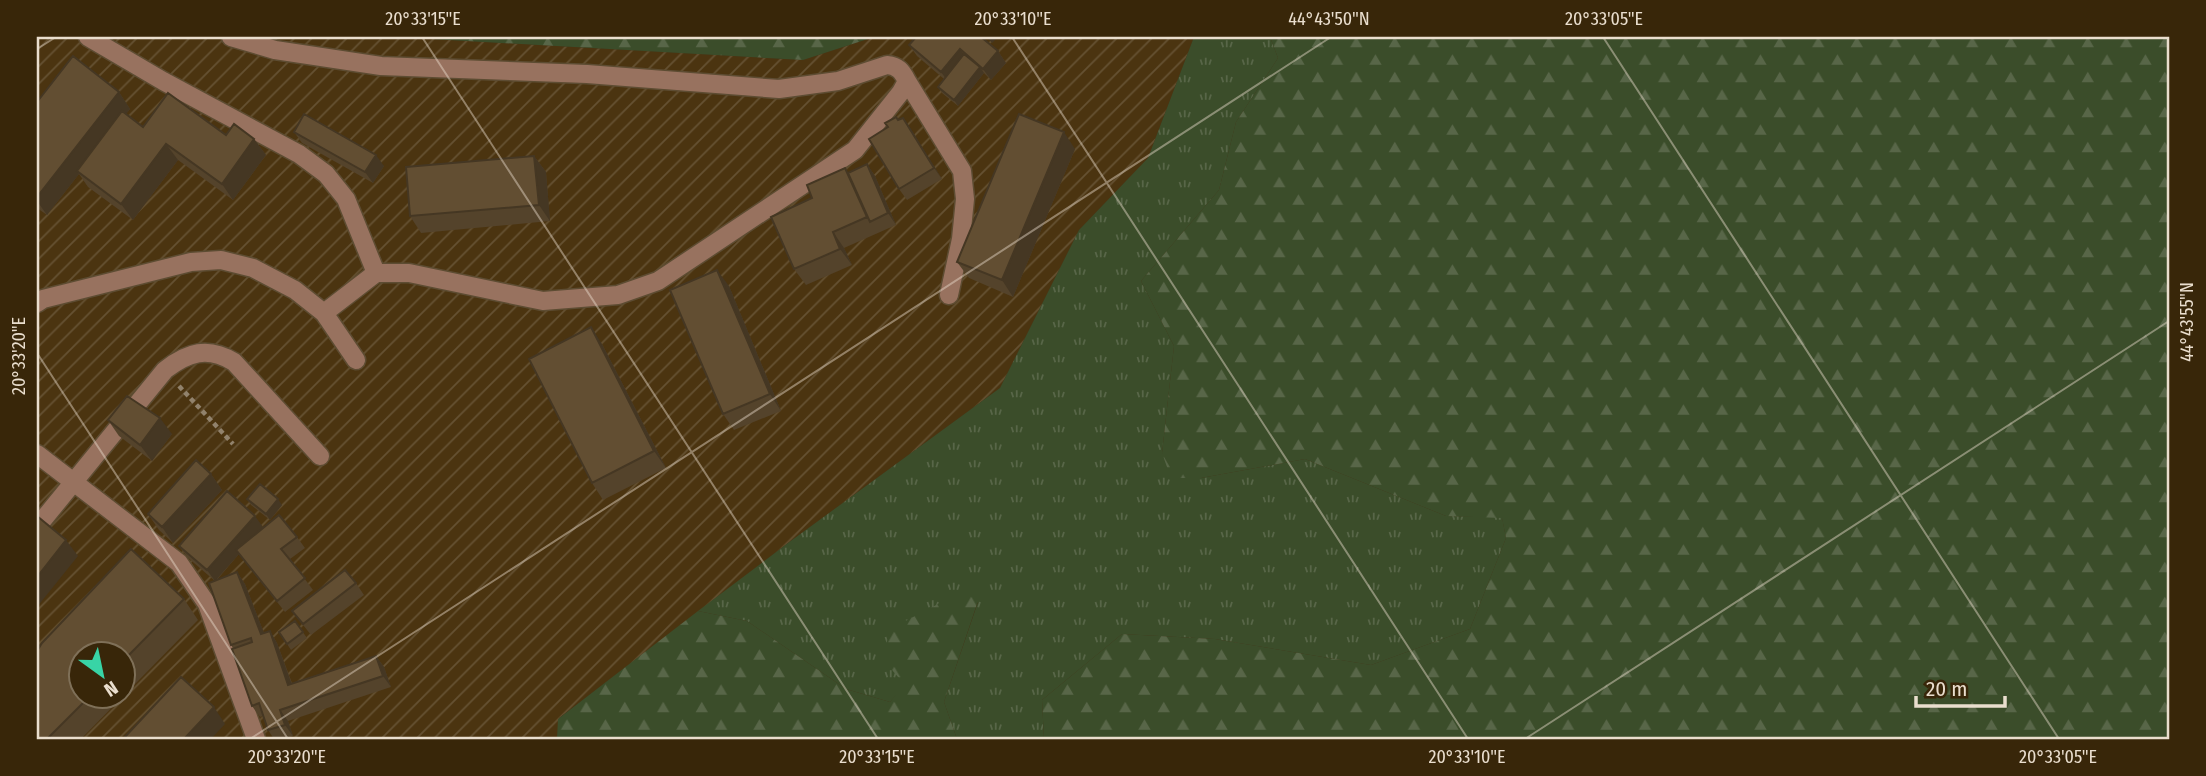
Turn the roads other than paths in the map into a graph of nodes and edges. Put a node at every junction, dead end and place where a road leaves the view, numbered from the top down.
1 (88, 37) edge
2 (231, 37) edge
3 (906, 81) junction
4 (376, 273) junction
5 (949, 295) dead end
6 (37, 303) edge
7 (324, 313) junction
8 (356, 360) dead end
9 (37, 454) edge
10 (320, 456) dead end
11 (73, 481) junction
12 (37, 527) edge
13 (256, 739) edge

1 - 4 lane
2 - 3 lane
3 - 4 lane
3 - 5 lane
4 - 7 lane
6 - 7 lane
7 - 8 lane
9 - 11 lane
10 - 11 lane
11 - 12 lane
11 - 13 lane

